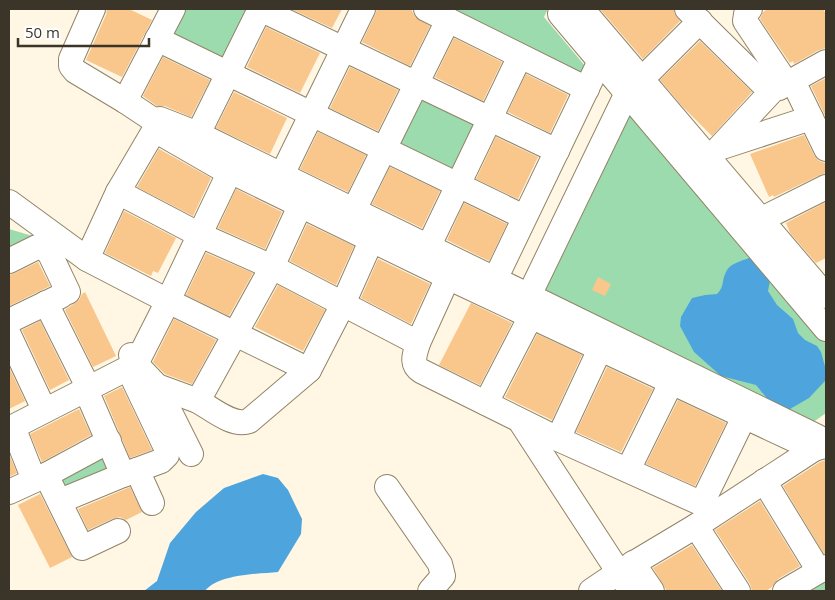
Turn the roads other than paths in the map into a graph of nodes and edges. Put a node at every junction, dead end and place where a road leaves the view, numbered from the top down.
1 (93, 9) edge
2 (260, 9) edge
3 (348, 9) edge
4 (363, 9) edge
5 (426, 9) edge
6 (560, 9) edge
7 (582, 9) edge
8 (750, 9) edge
9 (167, 11) edge
10 (693, 15) edge
11 (448, 20) junction
12 (158, 39) junction
13 (338, 46) junction
14 (520, 56) junction
15 (600, 61) junction
16 (826, 62) edge
17 (228, 74) junction
18 (417, 84) junction
19 (634, 86) junction
20 (784, 86) junction
21 (587, 89) junction
22 (125, 101) junction
23 (306, 111) junction
24 (490, 118) junction
25 (810, 118) junction
26 (155, 125) junction
27 (198, 134) junction
28 (825, 145) edge
29 (385, 149) junction
30 (557, 150) junction
31 (706, 158) junction
32 (230, 161) junction
33 (272, 181) junction
34 (458, 185) junction
35 (826, 187) edge
36 (118, 192) junction
37 (9, 202) edge
38 (300, 206) junction
39 (524, 217) junction
40 (762, 219) junction
41 (350, 220) junction
42 (195, 232) junction
43 (371, 240) junction
44 (424, 255) junction
45 (87, 259) junction
46 (9, 261) edge
47 (272, 267) junction
48 (448, 277) junction
49 (822, 282) edge
50 (491, 287) junction
51 (164, 298) junction
52 (46, 303) junction
53 (343, 304) junction
54 (527, 308) junction
55 (9, 322) edge
56 (826, 329) edge
57 (234, 334) junction
58 (9, 336) edge
59 (418, 344) junction
60 (600, 349) junction
61 (132, 363) junction
62 (309, 370) junction
63 (671, 383) junction
64 (85, 385) junction
65 (157, 386) junction
66 (40, 401) junction
67 (198, 401) junction
68 (486, 403) junction
69 (744, 417) junction
70 (520, 420) junction
71 (10, 424) edge
72 (558, 439) junction
73 (109, 441) junction
74 (821, 441) edge
75 (191, 454) dead end
76 (628, 470) junction
77 (130, 472) junction
78 (40, 477) junction
79 (764, 481) junction
80 (387, 488) dead end
81 (9, 492) edge
82 (60, 501) junction
83 (152, 503) dead end
84 (710, 507) junction
85 (696, 526) junction
86 (118, 531) dead end
87 (823, 569) edge
88 (628, 575) edge
89 (430, 591) edge
90 (591, 591) edge
91 (652, 591) edge
92 (738, 591) edge
93 (785, 591) edge

1 - 22 street
2 - 13 street
2 - 17 street
3 - 13 street
4 - 13 street
5 - 11 street
6 - 15 street
7 - 19 street
8 - 20 street
9 - 12 street
10 - 19 street
10 - 20 street
11 - 14 street
11 - 18 street
12 - 17 street
12 - 22 street
13 - 18 street
13 - 23 street
14 - 21 street
14 - 24 street
15 - 19 street
15 - 21 street
16 - 20 street
17 - 23 street
17 - 27 street
18 - 24 street
18 - 29 street
19 - 31 street
19 - 54 street
20 - 25 street
20 - 31 street
21 - 30 street
22 - 26 street
23 - 29 street
23 - 33 street
24 - 30 street
24 - 34 street
25 - 28 street
25 - 31 street
26 - 27 street
26 - 32 street
26 - 36 street
27 - 32 street
29 - 34 street
29 - 41 street
30 - 39 street
31 - 40 street
31 - 56 street
32 - 33 street
32 - 42 street
33 - 38 street
33 - 41 street
34 - 39 street
34 - 44 street
35 - 40 street
36 - 42 street
36 - 45 street
37 - 45 street
38 - 41 street
38 - 47 street
39 - 50 street
40 - 49 street
41 - 43 street
41 - 44 street
42 - 47 street
42 - 51 street
43 - 44 street
43 - 53 street
44 - 48 street
44 - 50 street
45 - 51 street
46 - 52 street
47 - 53 street
47 - 57 street
48 - 50 street
48 - 59 street
50 - 54 street
51 - 57 street
51 - 61 street
52 - 55 street
52 - 64 street
53 - 59 street
53 - 62 street
54 - 60 street
54 - 68 street
54 - 74 street
57 - 62 street
57 - 67 street
58 - 66 street
59 - 68 street
60 - 63 street
60 - 72 street
61 - 64 street
61 - 65 street
61 - 77 street
62 - 67 street
63 - 69 street
63 - 76 street
64 - 66 street
64 - 71 street
64 - 73 street
65 - 67 street
65 - 75 street
66 - 71 street
68 - 70 street
69 - 74 street
69 - 84 street
70 - 72 street
70 - 88 street
71 - 78 street
72 - 76 street
73 - 77 street
73 - 78 street
74 - 79 street
76 - 84 street
77 - 82 street
77 - 83 street
78 - 81 street
78 - 82 street
79 - 84 street
79 - 87 street
80 - 89 street
82 - 86 street
84 - 85 street
85 - 88 street
85 - 92 street
87 - 93 street
88 - 90 street
88 - 91 street

